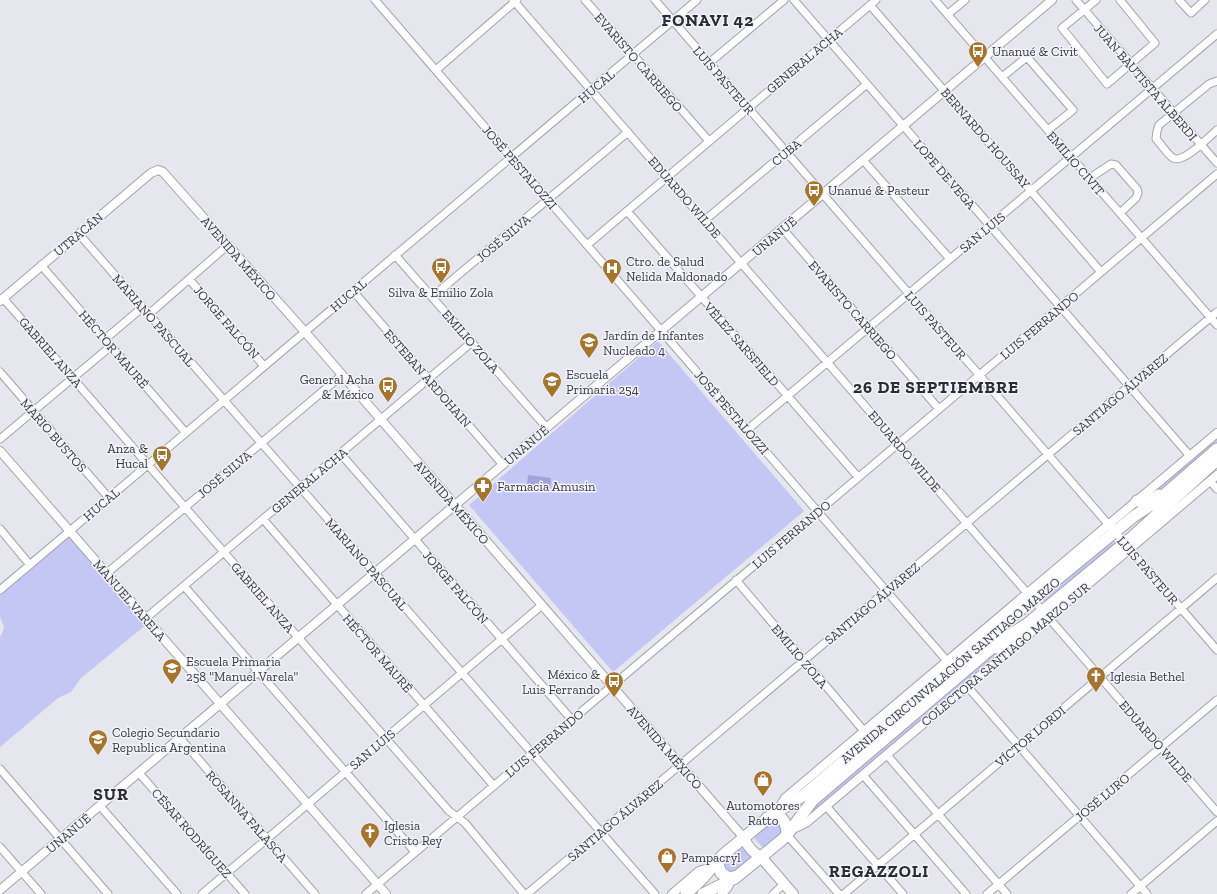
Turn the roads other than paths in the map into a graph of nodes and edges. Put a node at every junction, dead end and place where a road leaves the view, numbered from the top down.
1 (375, 0) edge
2 (584, 0) edge
3 (655, 0) edge
4 (697, 0) edge
5 (784, 0) edge
6 (794, 0) edge
7 (935, 0) edge
8 (965, 0) edge
9 (1052, 0) edge
10 (1076, 0) edge
11 (1096, 0) edge
12 (1120, 0) edge
13 (1179, 0) edge
14 (1205, 0) edge
15 (515, 1) edge
16 (873, 2) edge
17 (1084, 10) junction
18 (948, 14) junction
19 (672, 20) junction
20 (1217, 34) edge
21 (828, 40) junction
22 (632, 54) junction
23 (985, 57) junction
24 (710, 63) junction
25 (1131, 64) junction
26 (436, 70) junction
27 (1002, 77) junction
28 (1217, 82) edge
29 (867, 84) junction
30 (1152, 88) junction
31 (591, 90) junction
32 (945, 91) junction
33 (748, 108) junction
34 (1174, 113) junction
35 (903, 126) junction
36 (1048, 130) junction
37 (1217, 130) edge
38 (628, 132) junction
39 (709, 141) junction
40 (1201, 144) junction
41 (786, 152) junction
42 (511, 157) junction
43 (1071, 157) junction
44 (863, 160) junction
45 (1217, 163) edge
46 (158, 170) joint
47 (1217, 174) edge
48 (667, 177) junction
49 (1090, 178) junction
50 (1031, 191) junction
51 (823, 194) junction
52 (548, 200) junction
53 (627, 211) junction
54 (1120, 213) junction
55 (705, 220) junction
56 (990, 226) junction
57 (782, 228) junction
58 (79, 234) junction
59 (1141, 238) junction
60 (587, 244) junction
61 (228, 246) junction
62 (395, 255) junction
63 (950, 259) junction
64 (742, 263) junction
65 (42, 265) junction
66 (1101, 272) junction
67 (189, 279) junction
68 (353, 291) junction
69 (909, 294) junction
70 (432, 297) junction
71 (701, 297) junction
72 (2, 299) edge
73 (1060, 306) junction
74 (143, 307) junction
75 (1217, 312) edge
76 (149, 314) junction
77 (1211, 318) junction
78 (1217, 325) edge
79 (868, 328) junction
80 (661, 331) junction
81 (305, 332) junction
82 (105, 339) junction
83 (472, 342) junction
84 (110, 346) junction
85 (828, 362) junction
86 (264, 366) junction
87 (0, 372) edge
88 (342, 374) junction
89 (979, 375) junction
90 (73, 378) junction
91 (428, 379) junction
92 (1129, 386) junction
93 (787, 396) junction
94 (224, 400) junction
95 (939, 409) junction
96 (34, 411) junction
97 (381, 419) junction
98 (546, 428) junction
99 (747, 430) junction
100 (186, 433) junction
101 (1217, 433) edge
102 (0, 439) edge
103 (261, 443) junction
104 (898, 443) junction
105 (1217, 449) edge
106 (0, 450) edge
107 (340, 454) junction
108 (1048, 455) junction
109 (1190, 456) junction
110 (1217, 460) edge
111 (148, 464) junction
112 (503, 465) junction
113 (1193, 470) junction
114 (1217, 475) edge
115 (858, 478) junction
116 (1210, 481) junction
117 (300, 488) junction
118 (1217, 489) edge
119 (109, 498) junction
120 (1137, 501) junction
121 (455, 505) junction
122 (185, 507) junction
123 (818, 511) junction
124 (263, 519) junction
125 (967, 523) junction
126 (1112, 528) junction
127 (0, 529) edge
128 (70, 531) junction
129 (415, 539) junction
130 (1127, 546) junction
131 (224, 552) junction
132 (30, 564) junction
133 (107, 573) junction
134 (375, 573) junction
135 (1217, 578) edge
136 (736, 580) junction
137 (184, 586) junction
138 (0, 590) edge
139 (887, 591) junction
140 (1030, 596) junction
141 (337, 605) junction
142 (542, 605) junction
143 (1181, 608) junction
144 (1046, 614) junction
145 (146, 618) junction
146 (299, 638) junction
147 (502, 639) junction
148 (1021, 640) junction
149 (1217, 650) edge
150 (804, 660) junction
151 (947, 661) junction
152 (259, 672) junction
153 (462, 673) junction
154 (1100, 677) junction
155 (956, 678) junction
156 (612, 686) junction
157 (967, 686) junction
158 (1217, 700) edge
159 (220, 704) junction
160 (424, 705) junction
161 (572, 720) junction
162 (864, 731) junction
163 (180, 738) junction
164 (386, 738) junction
165 (1019, 746) junction
166 (1161, 747) junction
167 (532, 753) junction
168 (886, 755) junction
169 (681, 765) junction
170 (0, 769) edge
171 (346, 772) junction
172 (139, 773) junction
173 (863, 775) junction
174 (494, 786) junction
175 (308, 804) junction
176 (100, 806) junction
177 (826, 806) junction
178 (776, 812) junction
179 (1217, 812) edge
180 (938, 814) junction
181 (1080, 816) junction
182 (457, 817) junction
183 (766, 819) junction
184 (1217, 821) edge
185 (601, 832) junction
186 (789, 832) junction
187 (914, 834) junction
188 (744, 838) junction
189 (61, 839) junction
190 (267, 839) junction
191 (0, 847) edge
192 (415, 852) junction
193 (723, 855) junction
194 (760, 857) junction
195 (878, 865) junction
196 (713, 866) junction
197 (22, 872) junction
198 (227, 873) junction
199 (735, 877) junction
200 (377, 884) junction
201 (784, 884) junction
202 (999, 884) junction
203 (1140, 886) junction
204 (0, 890) edge
205 (41, 894) edge
206 (108, 894) edge
207 (177, 894) edge
208 (202, 894) edge
209 (245, 894) edge
210 (314, 894) edge
211 (366, 894) edge
212 (386, 894) edge
213 (524, 894) edge
214 (527, 894) edge
215 (655, 894) edge
216 (672, 894) edge
217 (686, 894) edge
218 (703, 894) edge
219 (722, 894) edge
220 (773, 894) edge
221 (793, 894) edge
222 (839, 894) edge
223 (844, 894) edge
224 (903, 894) edge
225 (966, 894) edge
226 (987, 894) edge
227 (1007, 894) edge
228 (1131, 894) edge
229 (1147, 894) edge

1 - 26 street, JOSÉ PESTALOZZI
2 - 22 street, EVARISTO CARRIEGO
3 - 19 street, LUIS PASTEUR
4 - 19 street, HUCAL
5 - 24 street
6 - 21 street, LOPE DE VEGA
7 - 18 street, EMILIO CIVIT
8 - 18 street
9 - 23 street, UNANUÉ
10 - 17 street, JUAN BAUTISTA ALBERDI
11 - 17 street
12 - 25 street
13 - 14 street
15 - 26 street
15 - 31 street, EDUARDO WILDE
16 - 21 street, GENERAL ACHA
16 - 32 street, BERNARDO HOUSSAY
17 - 25 street, JUAN BAUTISTA ALBERDI
17 - 25 street
18 - 23 street, EMILIO CIVIT
19 - 22 street, HUCAL
19 - 24 street, LUIS PASTEUR
20 - 30 street, SAN LUIS
21 - 29 street, LOPE DE VEGA
21 - 33 street, GENERAL ACHA
22 - 31 street, HUCAL
22 - 39 street, EVARISTO CARRIEGO
23 - 27 street, EMILIO CIVIT
23 - 32 street, UNANUÉ
24 - 33 street, LUIS PASTEUR
25 - 30 street, JUAN BAUTISTA ALBERDI
26 - 42 street, JOSÉ PESTALOZZI
27 - 36 street, EMILIO CIVIT
27 - 36 street
28 - 34 street
29 - 35 street, LOPE DE VEGA
29 - 41 street, CUBA
30 - 34 street, JUAN BAUTISTA ALBERDI
30 - 43 street, SAN LUIS
31 - 38 street, EDUARDO WILDE
31 - 42 street, HUCAL
32 - 35 street, UNANUÉ
32 - 50 street, BERNARDO HOUSSAY
33 - 39 street, GENERAL ACHA
33 - 41 street, LUIS PASTEUR
34 - 40 street, JUAN BAUTISTA ALBERDI
34 - 40 street
35 - 44 street, UNANUÉ
35 - 56 street, LOPE DE VEGA
36 - 43 street, EMILIO CIVIT
37 - 40 street
38 - 48 street, EDUARDO WILDE
38 - 52 street, JOSÉ SILVA
39 - 48 street, GENERAL ACHA
40 - 45 street, JUAN BAUTISTA ALBERDI
41 - 51 street, LUIS PASTEUR
41 - 55 street, CUBA
42 - 52 street, JOSÉ PESTALOZZI
42 - 62 street, HUCAL
43 - 49 street, EMILIO CIVIT
43 - 50 street, SAN LUIS
44 - 51 street, UNANUÉ
44 - 63 street
46 - 58 street, UTRACÁN
46 - 61 street, AVENIDA MÉXICO
47 - 59 street, LUIS FERRANDO
48 - 53 street, GENERAL ACHA
48 - 55 street, EDUARDO WILDE
49 - 54 street, EMILIO CIVIT
49 - 54 street
50 - 56 street, SAN LUIS
50 - 66 street, BERNARDO HOUSSAY
51 - 57 street, UNANUÉ
51 - 69 street, LUIS PASTEUR
52 - 60 street, JOSÉ PESTALOZZI
52 - 70 street, JOSÉ SILVA
53 - 60 street, GENERAL ACHA
53 - 71 street, VÉLEZ SARSFIELD
54 - 59 street, EMILIO CIVIT
55 - 64 street, EDUARDO WILDE
56 - 63 street, SAN LUIS
56 - 73 street, LOPE DE VEGA
57 - 64 street, UNANUÉ
57 - 79 street, EVARISTO CARRIEGO
58 - 65 street, UTRACÁN
58 - 74 street, MARIANO PASCUAL
59 - 66 street, LUIS FERRANDO
59 - 77 street, EMILIO CIVIT
60 - 80 street, JOSÉ PESTALOZZI
61 - 67 street
61 - 81 street, AVENIDA MÉXICO
62 - 68 street, HUCAL
62 - 70 street, EMILIO ZOLA
63 - 69 street, SAN LUIS
64 - 71 street, UNANUÉ
64 - 85 street, EDUARDO WILDE
65 - 72 street, UTRACÁN
65 - 82 street, HÉCTOR MAURÉ
66 - 73 street, LUIS FERRANDO
67 - 76 street
67 - 86 street, JORGE FALCÓN
68 - 81 street, HUCAL
68 - 91 street, ESTEBAN ARDOHAIN
69 - 79 street, SAN LUIS
69 - 89 street, LUIS PASTEUR
70 - 83 street, EMILIO ZOLA
71 - 80 street, UNANUÉ
71 - 93 street, VÉLEZ SARSFIELD
72 - 90 street, GABRIEL ANZA
73 - 89 street, LUIS FERRANDO
73 - 92 street, LOPE DE VEGA
74 - 76 street, MARIANO PASCUAL
74 - 82 street
75 - 77 street, SANTIAGO ÁLVAREZ
76 - 94 street, MARIANO PASCUAL
77 - 78 street, EMILIO CIVIT
77 - 92 street, SANTIAGO ÁLVAREZ
79 - 85 street, SAN LUIS
79 - 95 street, EVARISTO CARRIEGO
80 - 98 street, UNANUÉ
80 - 99 street, JOSÉ PESTALOZZI
81 - 86 street, HUCAL
81 - 88 street, AVENIDA MÉXICO
82 - 84 street, HÉCTOR MAURÉ
83 - 91 street, GENERAL ACHA
83 - 98 street, EMILIO ZOLA
84 - 90 street
84 - 100 street, HÉCTOR MAURÉ
85 - 93 street, SAN LUIS
85 - 104 street, EDUARDO WILDE
86 - 94 street, HUCAL
87 - 96 street, MARIO BUSTOS
88 - 97 street, AVENIDA MÉXICO
88 - 103 street, JOSÉ SILVA
89 - 95 street, LUIS FERRANDO
89 - 108 street, LUIS PASTEUR
90 - 96 street
90 - 111 street, GABRIEL ANZA
91 - 97 street, GENERAL ACHA
91 - 112 street, ESTEBAN ARDOHAIN
92 - 108 street, SANTIAGO ÁLVAREZ
92 - 109 street, LOPE DE VEGA
93 - 99 street, SAN LUIS
93 - 115 street, VÉLEZ SARSFIELD
94 - 100 street, HUCAL
94 - 103 street, MARIANO PASCUAL
95 - 104 street, LUIS FERRANDO
96 - 102 street
96 - 119 street, MARIO BUSTOS
97 - 107 street, GENERAL ACHA
97 - 121 street, AVENIDA MÉXICO
98 - 112 street, UNANUÉ
99 - 123 street, JOSÉ PESTALOZZI
100 - 111 street, HUCAL
101 - 109 street
103 - 117 street, MARIANO PASCUAL
103 - 122 street, JOSÉ SILVA
104 - 115 street, LUIS FERRANDO
104 - 125 street, EDUARDO WILDE
105 - 113 main road, AVENIDA CIRCUNVALACIÓN SANTIAGO MARZO
106 - 128 street, MANUEL VARELA
107 - 117 street, GENERAL ACHA
107 - 129 street, JORGE FALCÓN
108 - 125 street, SANTIAGO ÁLVAREZ
108 - 126 street, LUIS PASTEUR
109 - 120 street
110 - 130 main road, AVENIDA CIRCUNVALACIÓN SANTIAGO MARZO
111 - 119 street, HUCAL
111 - 122 street, GABRIEL ANZA
112 - 121 street, UNANUÉ
113 - 120 main road
113 - 126 main road, AVENIDA CIRCUNVALACIÓN SANTIAGO MARZO
114 - 116 street
115 - 123 street, LUIS FERRANDO
116 - 118 street
116 - 130 street
117 - 124 street, GENERAL ACHA
117 - 134 street, MARIANO PASCUAL
119 - 128 street, HUCAL
120 - 126 street
121 - 129 street, UNANUÉ
121 - 142 street, AVENIDA MÉXICO
122 - 131 street, GABRIEL ANZA
122 - 133 street, JOSÉ SILVA
123 - 136 street, LUIS FERRANDO
123 - 139 street, JOSÉ PESTALOZZI
124 - 131 street, GENERAL ACHA
124 - 141 street, HÉCTOR MAURÉ
125 - 139 street, SANTIAGO ÁLVAREZ
125 - 140 street, EDUARDO WILDE
126 - 130 street, LUIS PASTEUR
126 - 140 main road, AVENIDA CIRCUNVALACIÓN SANTIAGO MARZO
127 - 132 street
128 - 132 street, HUCAL
128 - 133 street, MANUEL VARELA
129 - 134 street, UNANUÉ
129 - 147 street, JORGE FALCÓN
130 - 143 street, LUIS PASTEUR
130 - 144 main road, AVENIDA CIRCUNVALACIÓN SANTIAGO MARZO
131 - 137 street, GENERAL ACHA
131 - 146 street, GABRIEL ANZA
132 - 138 street, HUCAL
133 - 145 street, MANUEL VARELA
134 - 141 street, UNANUÉ
134 - 153 street, MARIANO PASCUAL
135 - 143 street, VÍCTOR LORDI
136 - 150 street, EMILIO ZOLA
136 - 156 street, LUIS FERRANDO
137 - 145 street, GENERAL ACHA
137 - 152 street
139 - 150 street, SANTIAGO ÁLVAREZ
139 - 151 street, JOSÉ PESTALOZZI
140 - 144 street, EDUARDO WILDE
140 - 151 street
140 - 178 main road, AVENIDA CIRCUNVALACIÓN SANTIAGO MARZO
141 - 146 street, UNANUÉ
141 - 160 street, HÉCTOR MAURÉ
142 - 147 street, SAN LUIS
142 - 156 street, AVENIDA MÉXICO
143 - 149 street, LUIS PASTEUR
143 - 154 street, VÍCTOR LORDI
144 - 148 street, COLECTORA SANTIAGO MARZO SUR
144 - 154 street, EDUARDO WILDE
144 - 155 main road, AVENIDA CIRCUNVALACIÓN SANTIAGO MARZO
145 - 159 street, MANUEL VARELA
146 - 152 street, UNANUÉ
146 - 164 street, GABRIEL ANZA
147 - 153 street, SAN LUIS
147 - 161 street, JORGE FALCÓN
148 - 155 main road
148 - 157 street, COLECTORA SANTIAGO MARZO SUR
150 - 162 street, EMILIO ZOLA
150 - 169 street, SANTIAGO ÁLVAREZ
151 - 162 street
152 - 159 street, UNANUÉ
152 - 171 street
153 - 160 street, SAN LUIS
153 - 167 street, MARIANO PASCUAL
154 - 165 street, VÍCTOR LORDI
154 - 166 street, EDUARDO WILDE
155 - 186 main road, AVENIDA CIRCUNVALACIÓN SANTIAGO MARZO
156 - 161 street, LUIS FERRANDO
156 - 169 street, AVENIDA MÉXICO
157 - 165 street
157 - 168 street, COLECTORA SANTIAGO MARZO SUR
158 - 166 street, JOSÉ LURO
159 - 163 street, UNANUÉ
159 - 175 street, MANUEL VARELA
160 - 164 street, SAN LUIS
160 - 174 street, HÉCTOR MAURÉ
161 - 167 street, LUIS FERRANDO
162 - 178 street
163 - 172 street, UNANUÉ
163 - 190 street, ROSANNA FALASCA
164 - 171 street, SAN LUIS
164 - 182 street, GABRIEL ANZA
165 - 180 street, VÍCTOR LORDI
165 - 181 street
166 - 179 street, EDUARDO WILDE
166 - 181 street, JOSÉ LURO
167 - 174 street, LUIS FERRANDO
167 - 185 street, MARIANO PASCUAL
168 - 173 street, COLECTORA SANTIAGO MARZO SUR
168 - 180 street
169 - 185 street, SANTIAGO ÁLVAREZ
169 - 188 street, AVENIDA MÉXICO
170 - 189 street
171 - 175 street, SAN LUIS
171 - 192 street
172 - 176 street, UNANUÉ
172 - 198 street, CÉSAR RODRÍGUEZ
173 - 177 street, COLECTORA SANTIAGO MARZO SUR
173 - 187 street
174 - 182 street, LUIS FERRANDO
175 - 190 street, SAN LUIS
175 - 200 street, MANUEL VARELA
176 - 189 street, UNANUÉ
176 - 207 street
177 - 186 street, COLECTORA SANTIAGO MARZO SUR
177 - 195 street
178 - 183 main road, AVENIDA CIRCUNVALACIÓN SANTIAGO MARZO
180 - 187 street, VÍCTOR LORDI
180 - 202 street
181 - 202 street, JOSÉ LURO
181 - 203 street
182 - 192 street, LUIS FERRANDO
182 - 213 street, GABRIEL ANZA
183 - 186 main road
183 - 188 main road, AVENIDA CIRCUNVALACIÓN SANTIAGO MARZO
184 - 203 street
185 - 214 street, SANTIAGO ÁLVAREZ
185 - 215 street, MARIANO PASCUAL
186 - 194 main road, AVENIDA CIRCUNVALACIÓN SANTIAGO MARZO
186 - 222 street
187 - 195 street, VÍCTOR LORDI
187 - 225 street
188 - 193 main road, AVENIDA CIRCUNVALACIÓN SANTIAGO MARZO
188 - 194 main road, AVENIDA MÉXICO
189 - 197 street, UNANUÉ
189 - 206 street
190 - 198 street, SAN LUIS
190 - 210 street, ROSANNA FALASCA
191 - 197 street
192 - 200 street, LUIS FERRANDO
193 - 196 main road, AVENIDA CIRCUNVALACIÓN SANTIAGO MARZO
193 - 199 main road
194 - 199 main road, AVENIDA CIRCUNVALACIÓN SANTIAGO MARZO
194 - 201 main road, AVENIDA MÉXICO
195 - 223 street, VÍCTOR LORDI
195 - 224 street
196 - 216 street
196 - 217 main road, AVENIDA CIRCUNVALACIÓN SANTIAGO MARZO
197 - 204 street, UNANUÉ
197 - 205 street
198 - 208 street, SAN LUIS
198 - 209 street, CÉSAR RODRÍGUEZ
199 - 218 main road, AVENIDA CIRCUNVALACIÓN SANTIAGO MARZO
199 - 219 street
200 - 211 street, LUIS FERRANDO
200 - 212 street, MANUEL VARELA
201 - 220 street
201 - 221 main road, AVENIDA MÉXICO
202 - 226 street, JOSÉ LURO
202 - 227 street
203 - 228 street
203 - 229 street

